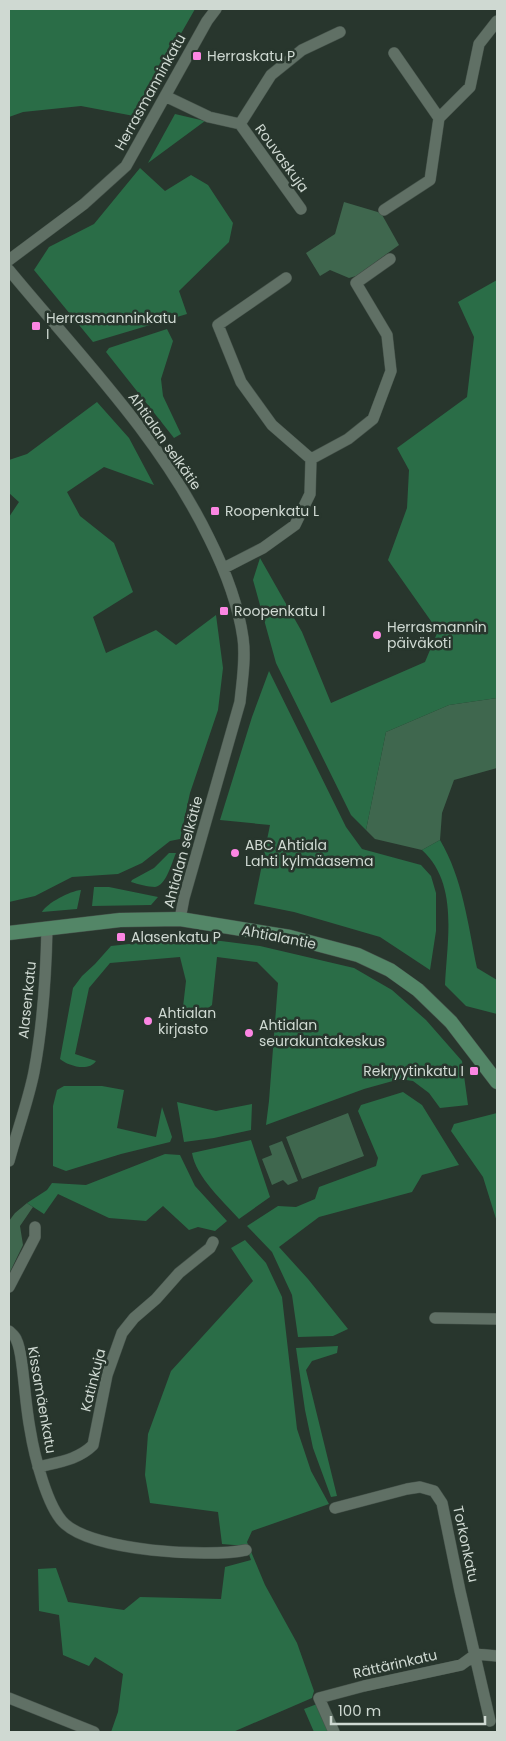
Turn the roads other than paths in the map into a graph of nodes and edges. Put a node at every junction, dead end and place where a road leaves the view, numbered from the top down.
1 (216, 9) edge
2 (497, 21) edge
3 (340, 32) dead end
4 (394, 53) dead end
5 (165, 96) junction
6 (439, 118) junction
7 (240, 124) junction
8 (301, 209) dead end
9 (384, 210) dead end
10 (390, 258) dead end
11 (9, 260) edge
12 (9, 270) edge
13 (286, 278) dead end
14 (311, 459) junction
15 (224, 568) junction
16 (180, 919) junction
17 (47, 928) junction
18 (9, 933) edge
19 (495, 1073) edge
20 (9, 1160) edge
21 (36, 1227) dead end
22 (214, 1242) dead end
23 (9, 1287) edge
24 (435, 1318) dead end
25 (497, 1319) edge
26 (9, 1331) edge
27 (38, 1467) junction
28 (335, 1508) dead end
29 (246, 1550) dead end
30 (476, 1654) junction
31 (497, 1656) edge
32 (9, 1698) edge
33 (490, 1721) dead end
34 (94, 1732) edge
35 (334, 1732) edge

1 - 5 street, Herrasmanninkatu
2 - 6 street
3 - 7 street
4 - 6 street
5 - 7 street
5 - 11 street, Herrasmanninkatu
6 - 9 street
7 - 8 street, Rouvaskuja
10 - 14 street
12 - 15 street, Ahtialan selkätie
13 - 14 street
14 - 15 street
15 - 16 street, Ahtialan selkätie
16 - 17 main road, Ahtialantie
16 - 19 main road, Ahtialantie
17 - 18 main road, Ahtialantie
17 - 20 street, Alasenkatu
21 - 23 street
22 - 27 street, Katinkuja
24 - 25 street
26 - 27 street, Kissamäenkatu
27 - 29 street, Kissamäenkatu
28 - 30 street, Torkonkatu
30 - 31 street
30 - 33 street
30 - 35 street, Rättärinkatu
32 - 34 street

